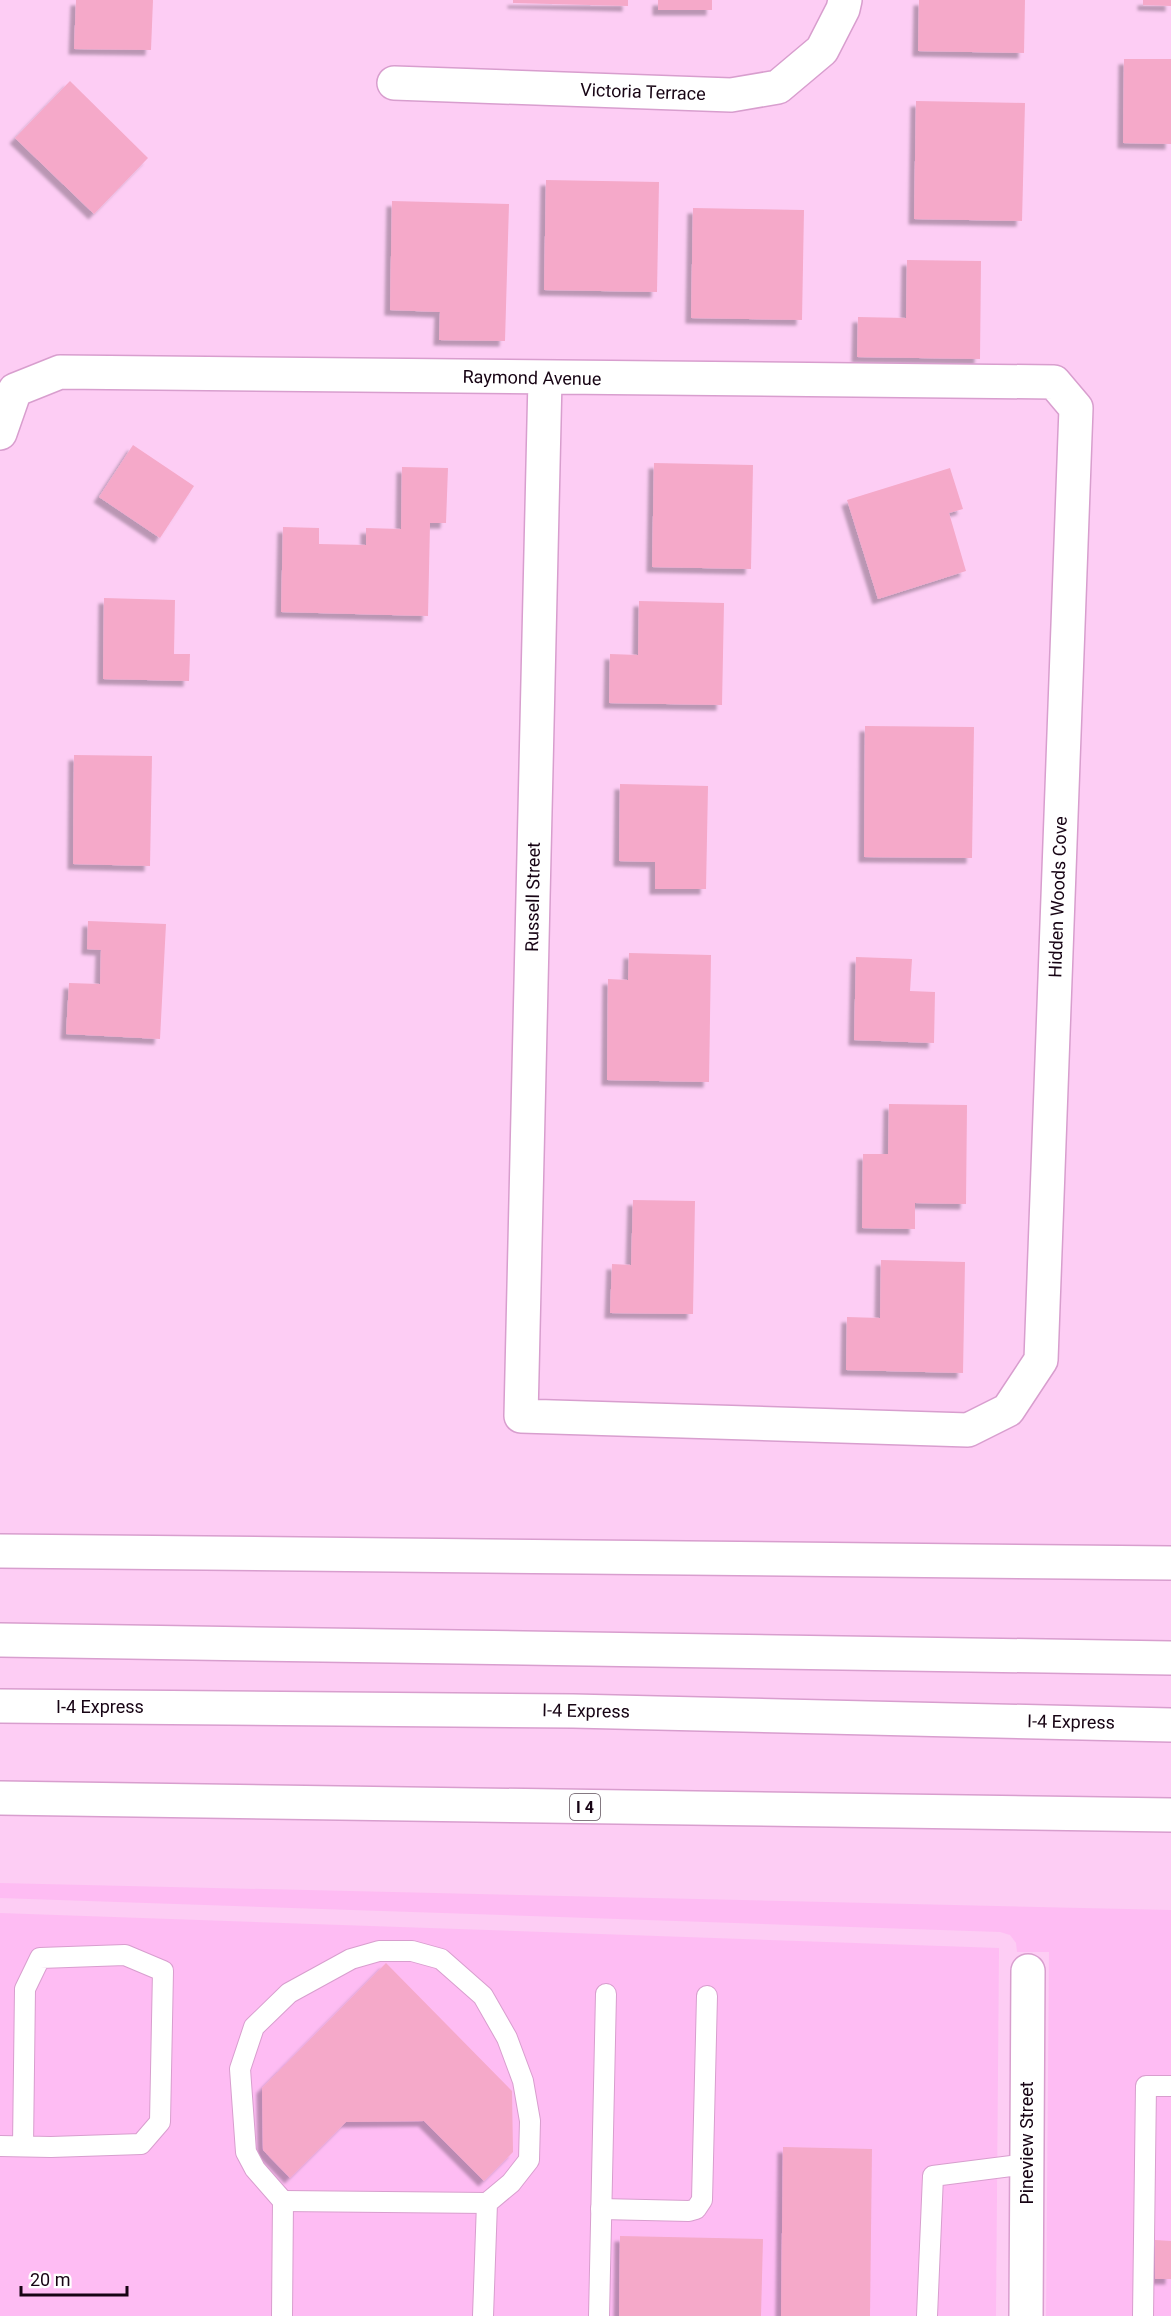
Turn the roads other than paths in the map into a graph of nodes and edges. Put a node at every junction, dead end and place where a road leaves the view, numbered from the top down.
1 (845, 0) edge
2 (394, 83) dead end
3 (545, 379) junction
4 (1054, 382) joint
5 (0, 433) edge
6 (1008, 1410) joint
7 (0, 1551) edge
8 (1171, 1563) edge
9 (0, 1640) edge
10 (1171, 1658) edge
11 (0, 1706) edge
12 (1171, 1725) edge
13 (0, 1798) edge
14 (1171, 1815) edge
15 (1028, 1971) dead end
16 (606, 1994) dead end
17 (706, 1996) dead end
18 (1171, 2086) edge
19 (0, 2146) edge
20 (24, 2146) junction
21 (1027, 2164) junction
22 (283, 2200) junction
23 (487, 2203) junction
24 (601, 2209) junction
25 (282, 2316) edge
26 (483, 2316) edge
27 (599, 2316) edge
28 (927, 2316) edge
29 (1026, 2316) edge
30 (1143, 2316) edge

1 - 2 main road, Victoria Terrace
3 - 4 main road, Raymond Avenue
3 - 5 main road, Raymond Avenue
3 - 6 main road, Russell Street
4 - 6 main road, Hidden Woods Cove
7 - 8 main road
9 - 10 main road
11 - 12 main road, I-4 Express
13 - 14 main road, I 4
15 - 21 main road, Pineview Street
16 - 24 lane
17 - 24 lane
18 - 30 lane
19 - 20 lane
20 - 20 lane
21 - 28 lane
21 - 29 main road, Pineview Street
22 - 23 lane
22 - 23 lane
22 - 25 lane
23 - 26 lane
24 - 27 lane

